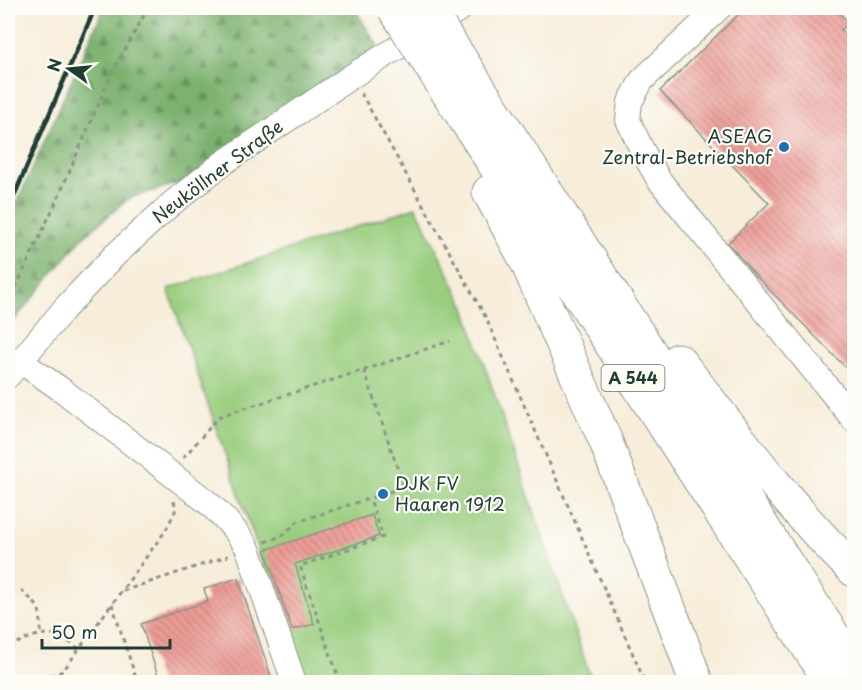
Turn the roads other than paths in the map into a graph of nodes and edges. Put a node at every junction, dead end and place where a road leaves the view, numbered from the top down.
1 (394, 8) edge
2 (428, 8) edge
3 (461, 8) edge
4 (719, 8) edge
5 (447, 65) junction
6 (589, 260) junction
7 (14, 368) edge
8 (855, 420) edge
9 (855, 570) edge
10 (855, 668) edge
11 (294, 682) edge
12 (696, 682) edge
13 (831, 682) edge

1 - 5 highway, A 544, bridge
2 - 5 highway, A 544, bridge
3 - 7 street, Neuköllner Straße
4 - 8 street
5 - 6 highway, A 544
5 - 12 highway
5 - 13 highway, A 544
6 - 9 highway
6 - 10 highway, A 544
7 - 11 street

